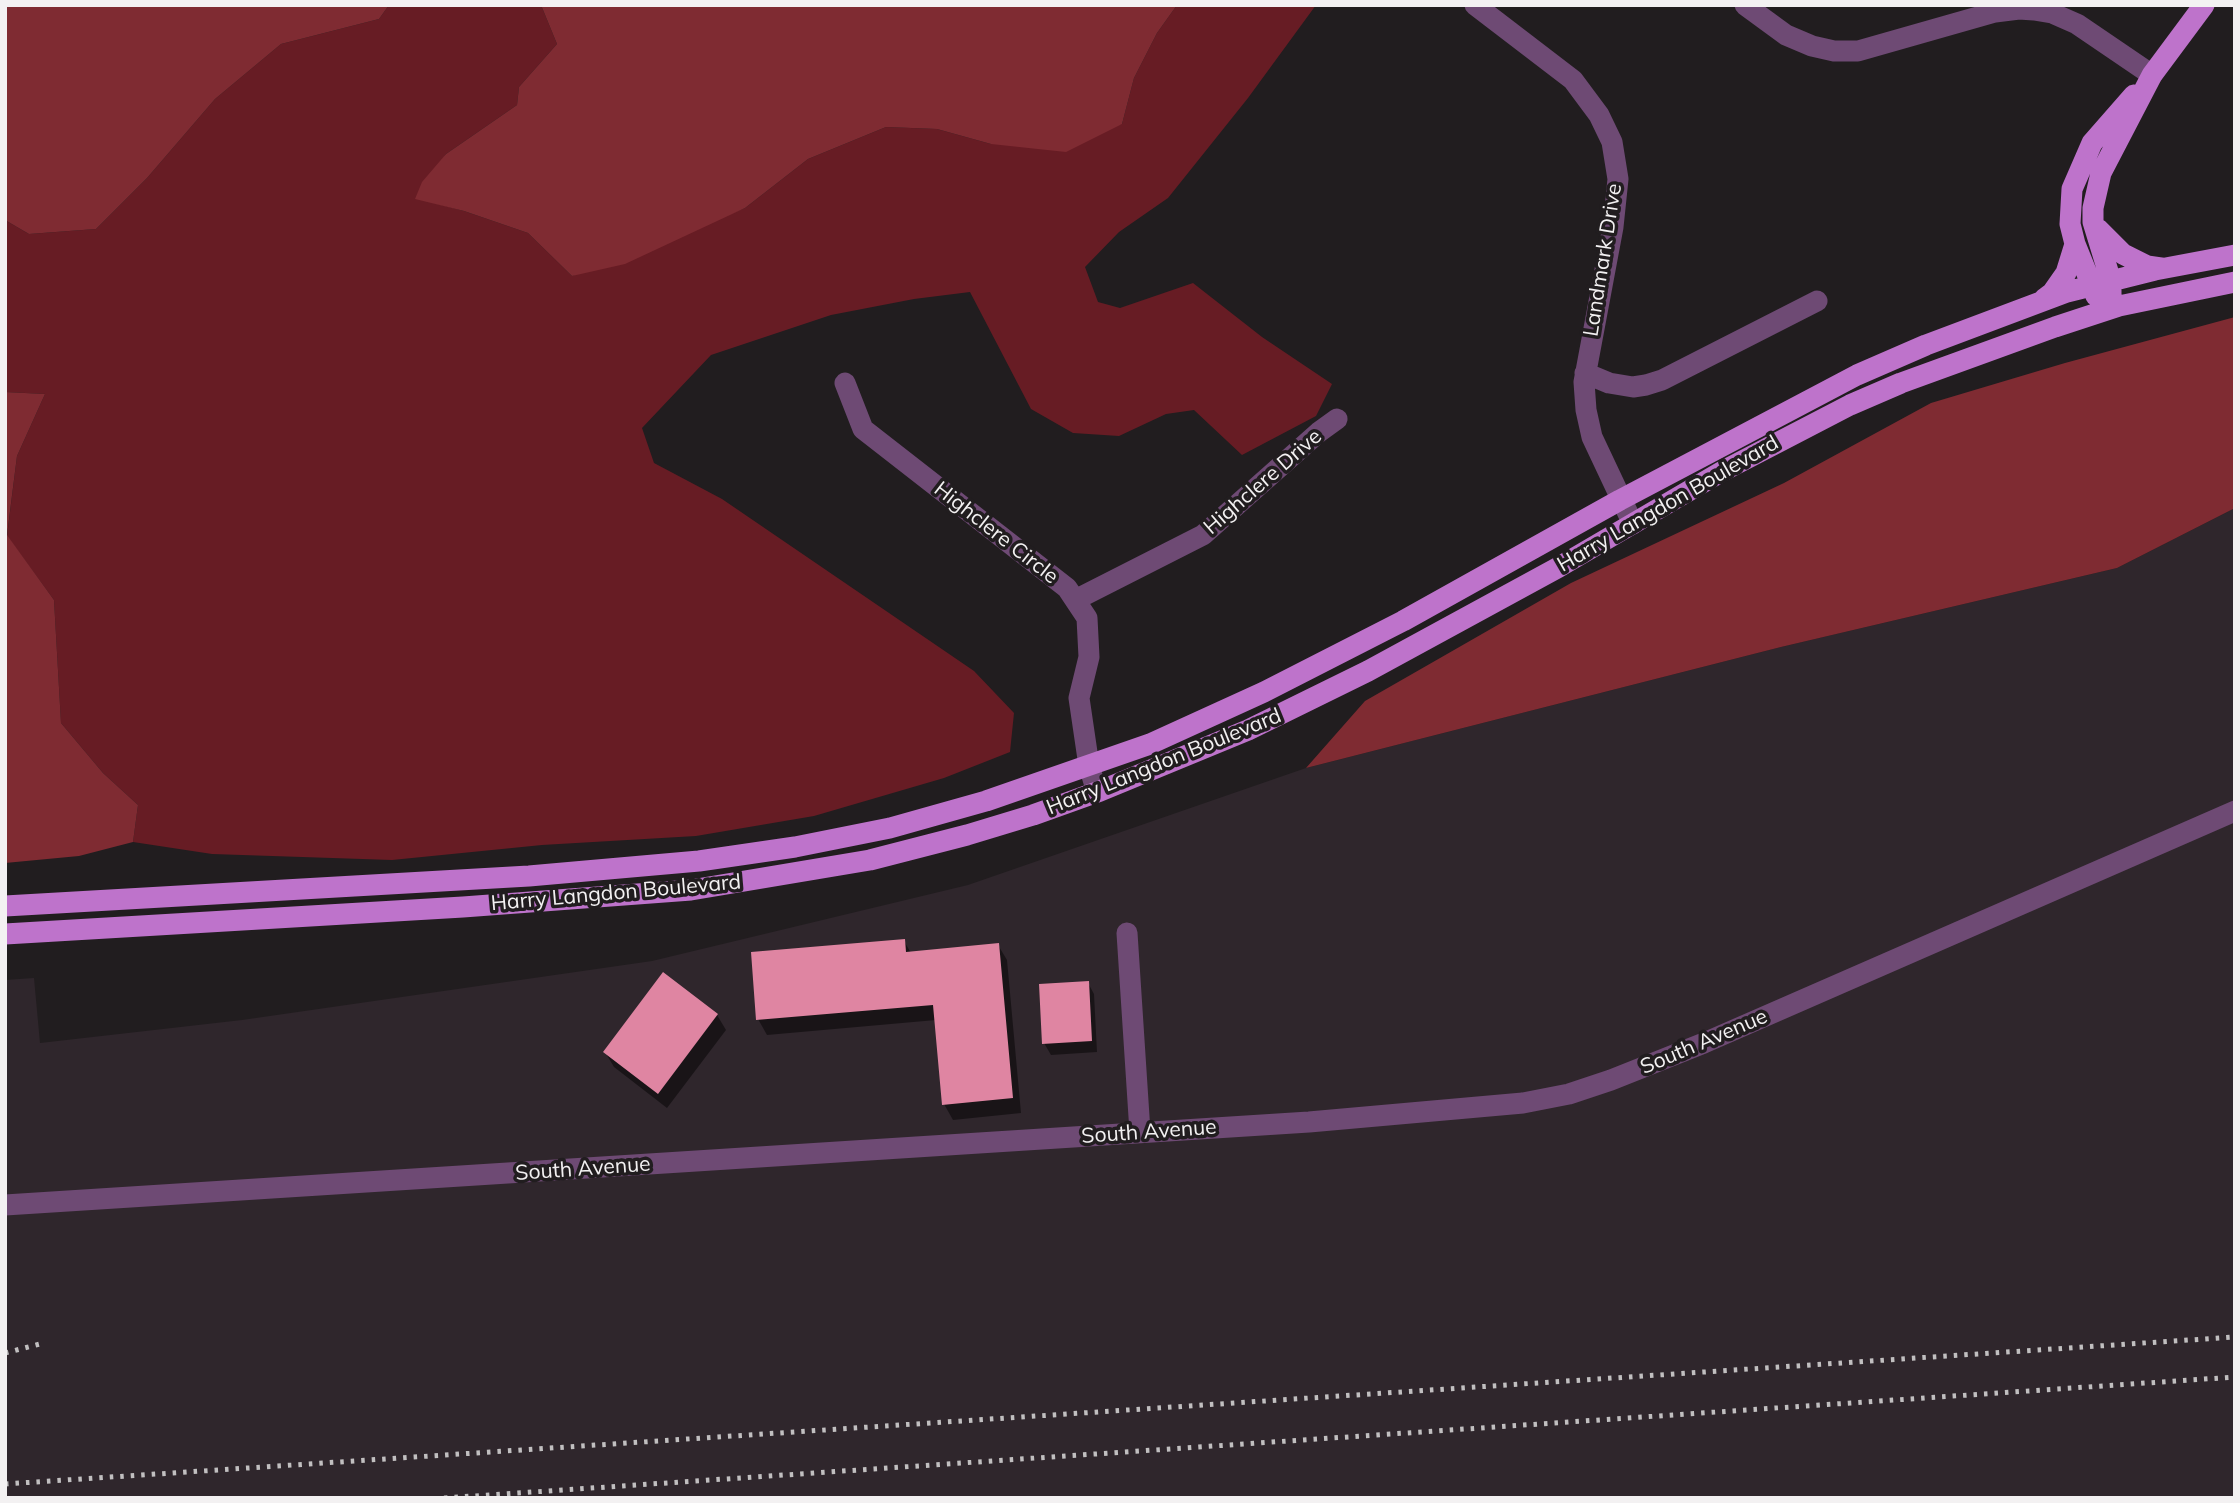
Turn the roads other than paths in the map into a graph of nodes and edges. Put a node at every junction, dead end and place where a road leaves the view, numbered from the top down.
1 (1475, 5) edge
2 (1745, 5) edge
3 (2204, 5) edge
4 (2152, 75) junction
5 (2093, 222) junction
6 (2075, 244) junction
7 (2235, 255) edge
8 (2163, 269) junction
9 (2235, 282) edge
10 (2101, 284) junction
11 (1817, 301) dead end
12 (2039, 302) junction
13 (2105, 311) junction
14 (1585, 373) junction
15 (845, 383) dead end
16 (1337, 419) dead end
17 (1620, 499) junction
18 (1633, 523) junction
19 (1075, 600) junction
20 (1089, 766) junction
21 (1097, 792) junction
22 (2235, 811) edge
23 (5, 906) edge
24 (1127, 933) dead end
25 (5, 934) edge
26 (1140, 1132) junction
27 (5, 1205) edge

1 - 14 street, Landmark Drive
2 - 4 street
3 - 4 main road
4 - 5 main road
4 - 6 main road
5 - 8 main road
5 - 10 main road
6 - 10 main road
6 - 12 main road
7 - 8 main road, Harry Langdon Boulevard
8 - 10 main road, Harry Langdon Boulevard
9 - 13 main road, Harry Langdon Boulevard
10 - 12 main road, Harry Langdon Boulevard
10 - 13 main road
11 - 14 street
12 - 17 main road, Harry Langdon Boulevard
13 - 18 main road, Harry Langdon Boulevard
14 - 17 street, Landmark Drive
15 - 19 street, Highclere Circle
16 - 19 street, Highclere Drive
17 - 18 street, Landmark Drive
17 - 20 main road, Harry Langdon Boulevard
18 - 21 main road, Harry Langdon Boulevard
19 - 20 street, Highclere Circle
20 - 21 street, Highclere Circle
20 - 23 main road, Harry Langdon Boulevard
21 - 25 main road, Harry Langdon Boulevard
22 - 26 street, South Avenue
24 - 26 street
26 - 27 street, South Avenue

